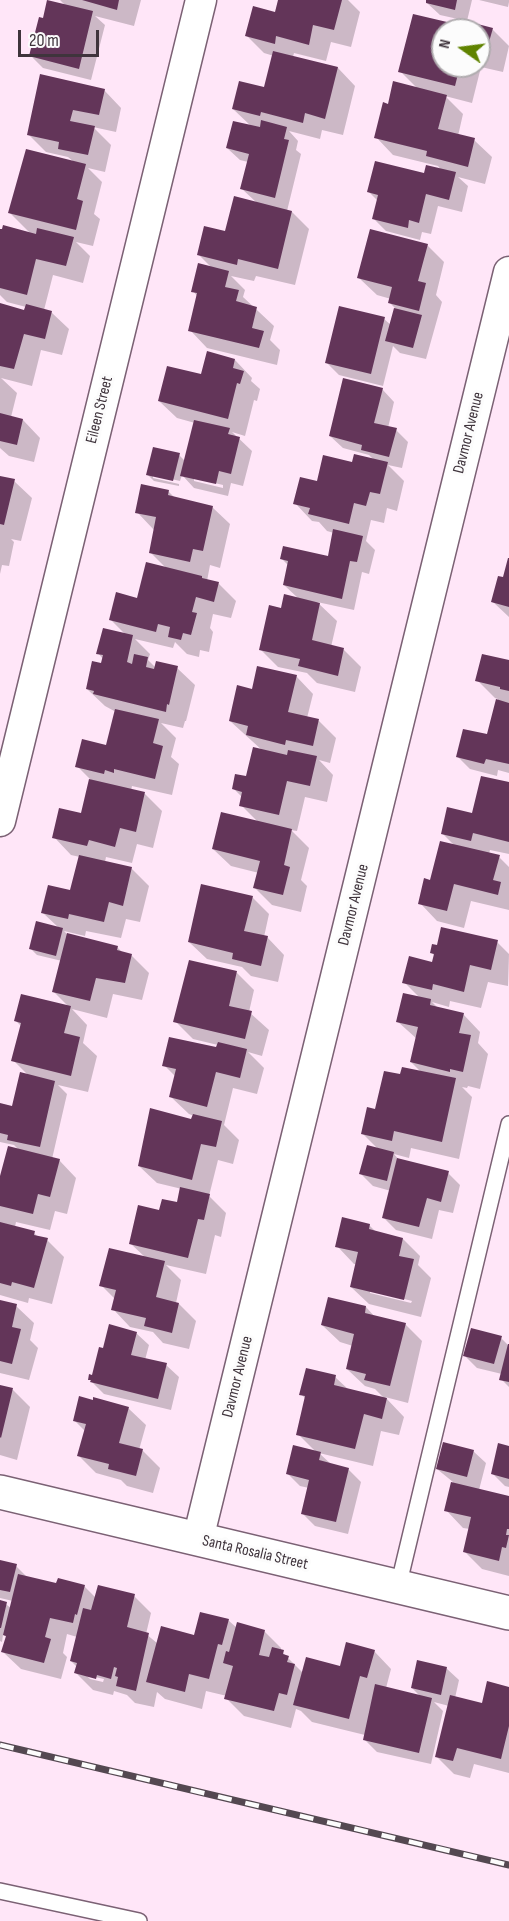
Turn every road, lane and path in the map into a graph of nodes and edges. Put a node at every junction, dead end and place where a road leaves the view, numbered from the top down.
1 (201, 0) edge
2 (509, 272) edge
3 (0, 821) edge
4 (509, 1124) edge
5 (0, 1492) edge
6 (198, 1539) junction
7 (398, 1587) junction
8 (509, 1613) edge
9 (0, 1891) edge
10 (139, 1921) edge

1 - 3 street, Eileen Street
2 - 6 street, Davmor Avenue
4 - 7 lane
5 - 6 street, Santa Rosalia Street
6 - 7 street, Santa Rosalia Street
7 - 8 street, Santa Rosalia Street
9 - 10 lane

